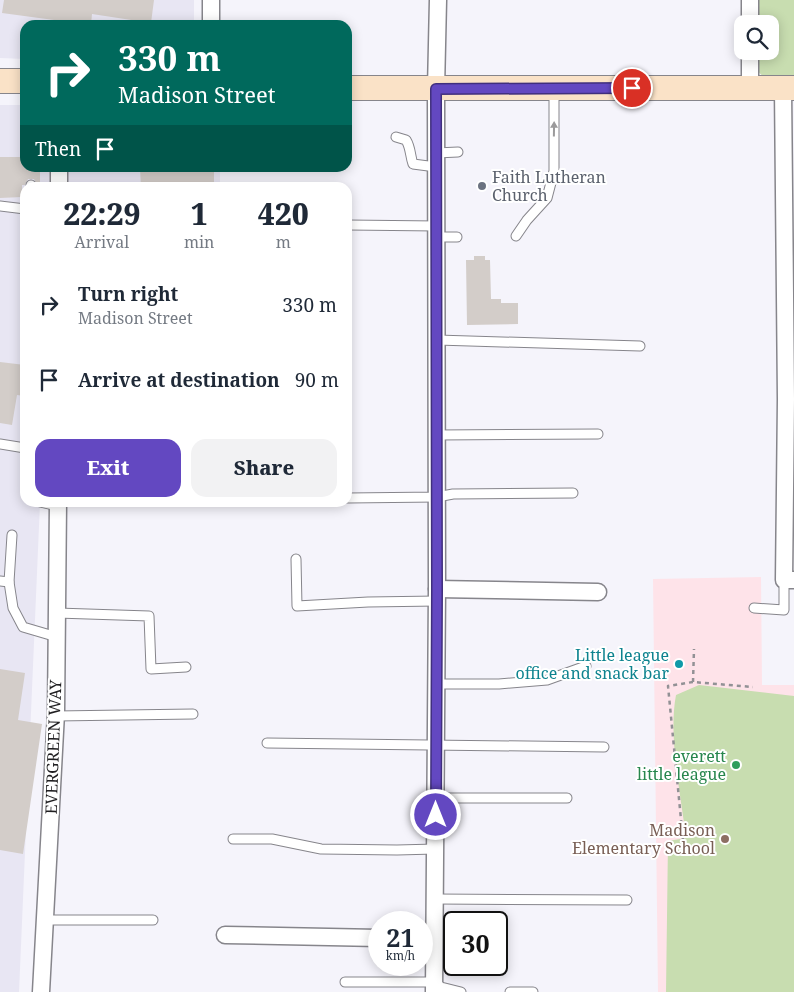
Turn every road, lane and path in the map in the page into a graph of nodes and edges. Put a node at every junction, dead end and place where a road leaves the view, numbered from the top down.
1 (211, 0) edge
2 (438, 0) edge
3 (750, 0) edge
4 (750, 15) edge
5 (211, 20) edge
6 (750, 60) edge
7 (0, 81) edge
8 (20, 81) edge
9 (352, 88) edge
10 (554, 88) junction
11 (789, 88) edge
12 (436, 89) junction
13 (396, 137) dead end
14 (554, 148) junction
15 (544, 149) dead end
16 (458, 152) dead end
17 (436, 160) junction
18 (0, 206) edge
19 (20, 208) edge
20 (352, 225) edge
21 (437, 231) junction
22 (516, 236) dead end
23 (457, 237) dead end
24 (437, 340) junction
25 (640, 346) dead end
26 (790, 399) edge
27 (598, 434) dead end
28 (437, 435) junction
29 (0, 444) edge
30 (20, 447) edge
31 (573, 493) dead end
32 (437, 497) junction
33 (352, 498) edge
34 (58, 507) edge
35 (12, 535) dead end
36 (296, 559) dead end
37 (789, 580) edge
38 (4, 581) edge
39 (598, 592) dead end
40 (437, 595) junction
41 (754, 608) dead end
42 (57, 613) junction
43 (57, 637) junction
44 (694, 649) dead end
45 (586, 666) dead end
46 (186, 667) dead end
47 (693, 682) junction
48 (437, 684) junction
49 (753, 687) dead end
50 (193, 714) dead end
51 (56, 716) junction
52 (267, 743) dead end
53 (436, 745) junction
54 (604, 747) dead end
55 (436, 798) junction
56 (566, 798) dead end
57 (233, 838) dead end
58 (683, 840) dead end
59 (436, 849) junction
60 (435, 899) junction
61 (628, 900) dead end
62 (433, 911) edge
63 (45, 920) junction
64 (154, 920) dead end
65 (225, 935) dead end
66 (368, 938) edge
67 (345, 982) dead end
68 (434, 987) edge
69 (41, 992) edge
70 (461, 992) edge
71 (510, 992) edge
72 (533, 992) edge

1 - 5 street
2 - 12 street
3 - 4 street
6 - 11 street
7 - 8 street
9 - 12 street
10 - 11 street
10 - 12 street
14 -> 10 lane
11 - 26 street
12 - 17 street
13 - 17 lane
14 - 15 lane
14 - 22 lane
16 - 17 lane
17 - 21 street
18 - 19 lane
20 - 21 lane
21 - 23 lane
21 - 24 street
24 - 25 lane
24 - 28 street
26 - 37 street
27 - 28 lane
28 - 32 street
29 - 30 lane
31 - 32 lane
32 - 33 lane
32 - 40 street
34 - 42 street, EVERGREEN WAY
35 - 38 lane
36 - 40 lane
37 - 41 lane
38 - 43 lane
39 - 40 street
40 - 48 street
42 - 43 street, EVERGREEN WAY
42 - 46 lane
43 - 51 street, EVERGREEN WAY
44 - 47 path
45 - 48 lane
47 - 49 path
47 - 58 path
48 - 53 street
50 - 51 lane
51 - 63 street, EVERGREEN WAY
52 - 53 lane
53 - 54 lane
53 - 55 street
55 - 56 lane
55 - 59 street
57 - 59 lane
59 - 60 street
60 - 61 lane
60 - 62 street
63 - 64 lane
63 - 69 street, EVERGREEN WAY
65 - 66 street
67 - 68 lane
68 - 70 lane
71 - 72 lane

